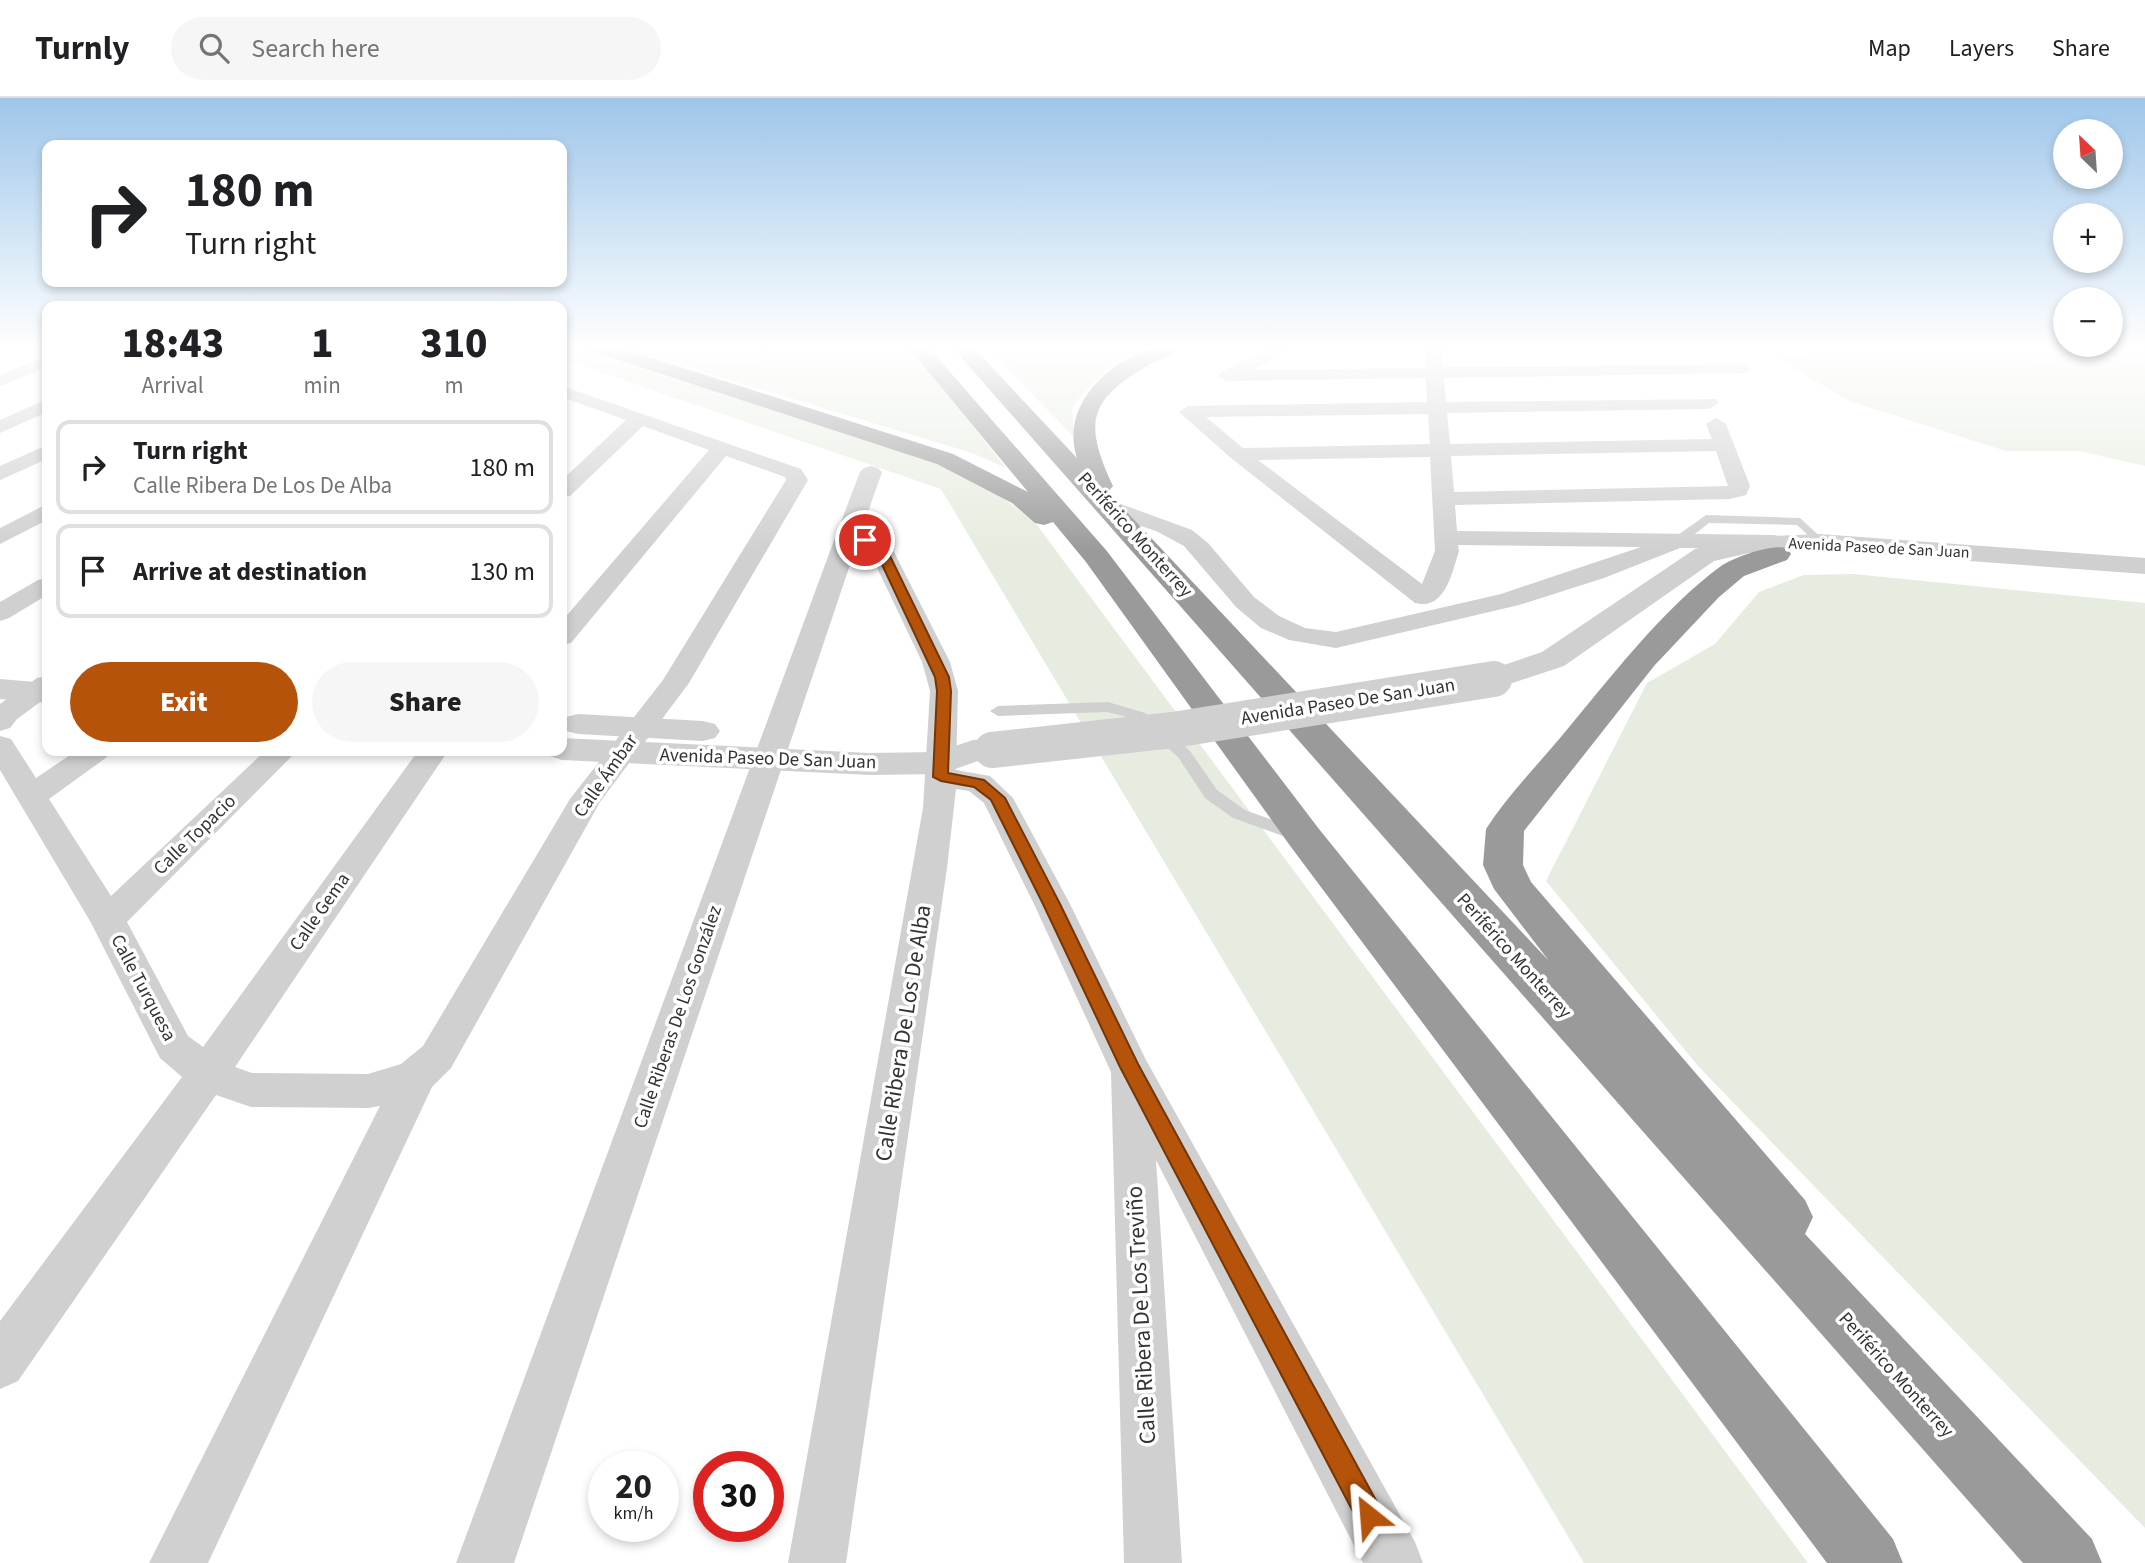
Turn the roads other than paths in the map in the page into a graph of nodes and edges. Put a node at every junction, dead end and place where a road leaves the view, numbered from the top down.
1 (25, 415) edge
2 (628, 415) edge
3 (809, 415) edge
4 (976, 415) edge
5 (1025, 415) edge
6 (1085, 415) edge
7 (1192, 415) edge
8 (1437, 415) edge
9 (1713, 415) edge
10 (639, 419) junction
11 (0, 427) edge
12 (1724, 445) junction
13 (722, 447) junction
14 (1440, 451) junction
15 (42, 453) edge
16 (1238, 454) junction
17 (871, 472) dead end
18 (0, 474) edge
19 (567, 486) edge
20 (1443, 499) junction
21 (1110, 507) junction
22 (42, 514) edge
23 (848, 535) junction
24 (0, 537) edge
25 (1446, 545) junction
26 (1780, 548) junction
27 (1825, 548) junction
28 (1692, 553) junction
29 (1648, 554) junction
30 (1096, 556) junction
31 (2145, 566) edge
32 (2145, 584) edge
33 (42, 588) edge
34 (0, 614) edge
35 (567, 631) edge
36 (42, 697) edge
37 (998, 711) dead end
38 (1, 717) edge
39 (567, 724) edge
40 (631, 739) junction
41 (567, 748) edge
42 (773, 749) junction
43 (89, 756) edge
44 (277, 756) edge
45 (430, 756) edge
46 (958, 756) junction
47 (33, 795) junction
48 (1305, 838) junction
49 (108, 920) junction
50 (1129, 1067) junction
51 (207, 1074) junction
52 (416, 1076) junction
53 (0, 1363) edge
54 (178, 1563) edge
55 (485, 1563) edge
56 (817, 1563) edge
57 (1153, 1563) edge
58 (1394, 1563) edge
59 (1870, 1563) edge
60 (2068, 1563) edge

1 - 11 street
2 - 10 street
3 - 30 highway
4 - 30 highway
5 - 21 highway, Periférico Monterrey
6 - 21 highway
7 - 16 street
8 - 14 street
9 - 12 street
10 - 13 street
10 - 19 street
12 - 14 street
12 - 20 street
13 - 35 street
13 - 40 street, Calle Ámbar
14 - 16 street
14 - 20 street
15 - 18 street
16 - 25 street
17 - 23 street, Calle Riberas De Los González
20 - 25 street
21 - 29 street
21 - 60 highway, Periférico Monterrey
22 - 24 street
23 - 42 street, Calle Riberas De Los González
23 - 46 street, Calle Ribera De Los De Alba
25 - 28 street
25 - 29 street
26 - 27 street, Avenida Paseo de San Juan
26 - 28 street, Avenida Paseo de San Juan
26 - 60 highway
27 - 28 lane
27 - 31 street, Avenida Paseo de San Juan
27 - 32 street, Avenida Paseo de San Juan
28 - 29 street
28 - 46 street, Avenida Paseo De San Juan, bridge
30 - 48 highway
33 - 34 street
36 - 38 street
37 - 48 lane
38 - 47 street, Calle Turquesa
39 - 40 street, Avenida Paseo De San Juan
40 - 41 street, Avenida Paseo De San Juan
40 - 42 street, Avenida Paseo De San Juan
40 - 52 street, Calle Ámbar
42 - 46 street, Avenida Paseo De San Juan
42 - 55 street, Calle Riberas De Los González
43 - 47 street
44 - 49 street, Calle Topacio
45 - 51 street, Calle Gema
46 - 50 street
46 - 56 street, Calle Ribera De Los De Alba
47 - 49 street, Calle Turquesa
48 - 59 highway
49 - 51 street, Calle Turquesa
50 - 57 street, Calle Ribera De Los Treviño
50 - 58 street
51 - 52 street, Calle Turquesa
51 - 53 street, Calle Gema
52 - 54 street

